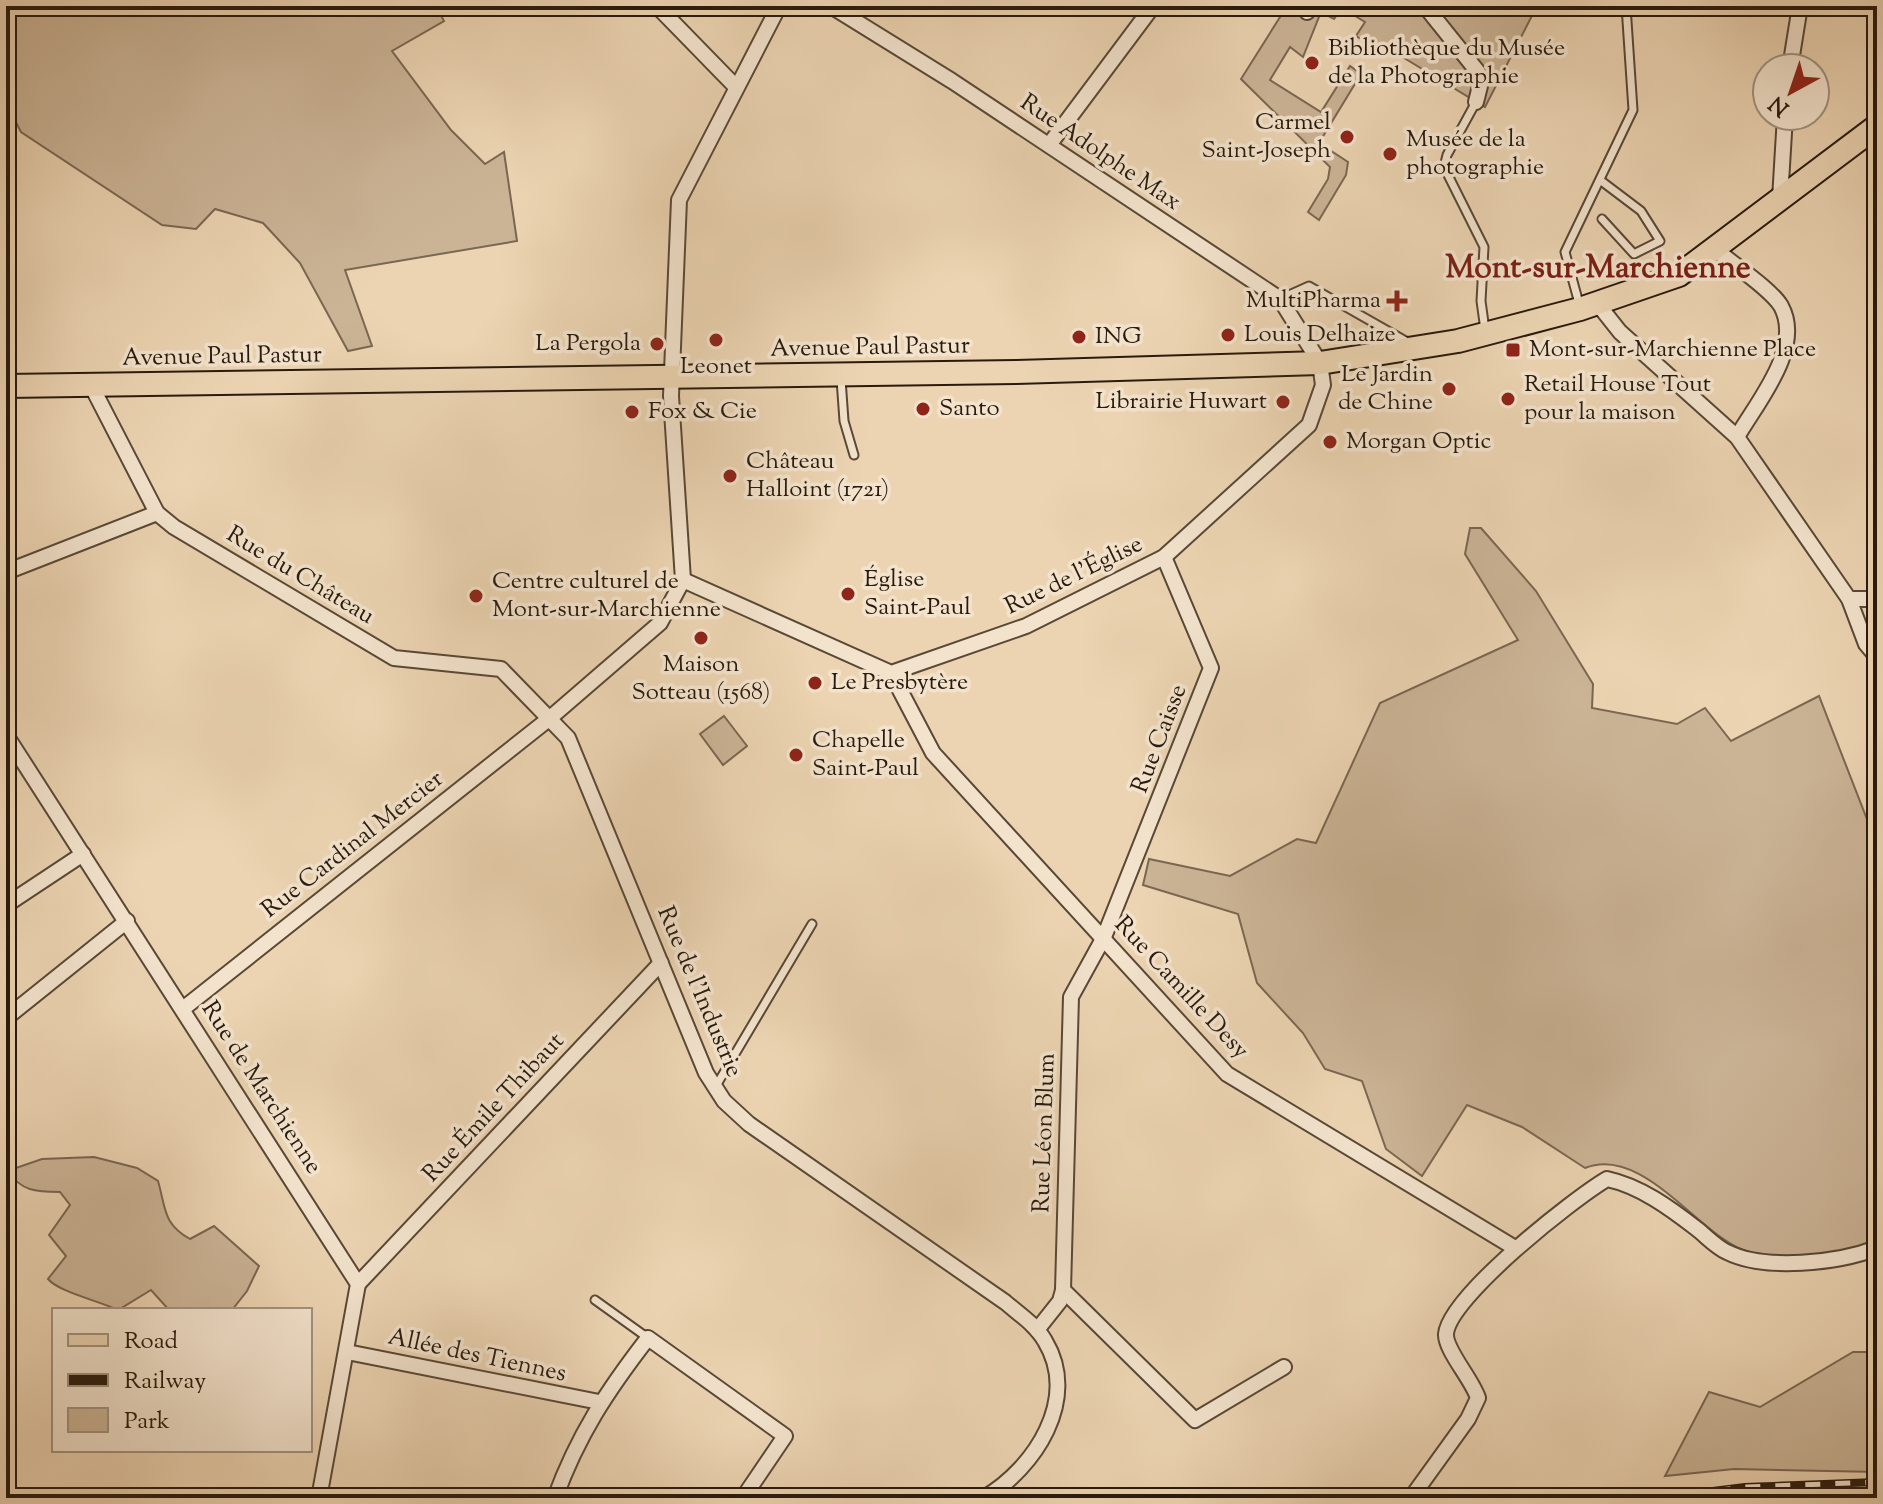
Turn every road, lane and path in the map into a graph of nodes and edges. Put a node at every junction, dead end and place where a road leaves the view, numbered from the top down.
1 (657, 6) edge
2 (779, 6) edge
3 (831, 6) edge
4 (1153, 6) edge
5 (1425, 6) edge
6 (1626, 6) edge
7 (1800, 6) edge
8 (1793, 52) edge
9 (735, 86) junction
10 (1476, 102) joint
11 (1877, 126) edge
12 (1784, 132) edge
13 (1049, 145) junction
14 (1600, 180) junction
15 (1780, 199) junction
16 (1602, 219) dead end
17 (1714, 248) junction
18 (1280, 299) junction
19 (1588, 306) junction
20 (1486, 334) junction
21 (1417, 347) junction
22 (1320, 363) junction
23 (841, 374) junction
24 (673, 377) junction
25 (91, 385) junction
26 (6, 386) edge
27 (1737, 437) junction
28 (854, 455) dead end
29 (157, 513) junction
30 (1164, 557) junction
31 (6, 572) edge
32 (683, 580) junction
33 (1849, 599) junction
34 (1877, 599) edge
35 (1877, 657) edge
36 (891, 673) junction
37 (550, 718) junction
38 (6, 735) edge
39 (83, 854) junction
40 (6, 905) edge
41 (127, 921) junction
42 (812, 924) dead end
43 (1104, 937) junction
44 (661, 963) junction
45 (184, 1008) junction
46 (6, 1018) edge
47 (714, 1088) junction
48 (1515, 1248) junction
49 (1877, 1248) edge
50 (358, 1284) junction
51 (1063, 1290) junction
52 (595, 1300) dead end
53 (1037, 1330) junction
54 (648, 1338) junction
55 (347, 1352) junction
56 (1284, 1367) dead end
57 (599, 1402) junction
58 (1008, 1484) junction
59 (319, 1498) edge
60 (555, 1498) edge
61 (743, 1498) edge
62 (984, 1498) edge
63 (998, 1498) edge
64 (1411, 1498) edge

1 - 9 street
2 - 9 street
3 - 13 street, Rue Adolphe Max
4 - 13 street
5 - 10 street
6 - 14 lane
7 - 8 street
9 - 24 street
10 - 20 lane
11 - 15 main road, Avenue Paul Pastur
12 - 15 street
13 - 18 street, Rue Adolphe Max
14 - 16 lane
14 - 19 lane
15 - 17 main road, Avenue Paul Pastur
17 - 19 main road, Avenue Paul Pastur
17 - 27 street
18 - 21 lane
18 - 22 street, Rue Adolphe Max
19 - 20 main road, Avenue Paul Pastur
19 - 27 street
20 - 21 main road, Avenue Paul Pastur
21 - 22 main road, Avenue Paul Pastur
22 - 23 main road, Avenue Paul Pastur
22 - 30 street, Rue de l'Église
23 - 24 main road, Avenue Paul Pastur
23 - 28 lane
24 - 25 main road, Avenue Paul Pastur
24 - 32 street
25 - 26 main road, Avenue Paul Pastur
25 - 29 street, Rue du Château
27 - 33 street
29 - 31 street
29 - 37 street, Rue du Château
30 - 36 street, Rue de l'Église
30 - 43 street, Rue Caisse
32 - 36 street
32 - 37 street
33 - 34 street
33 - 35 street
36 - 43 street, Rue Camille Desy
37 - 44 street, Rue de l'Industrie
37 - 45 street, Rue Cardinal Mercier
38 - 39 street, Rue de Marchienne
39 - 40 street
39 - 41 street, Rue de Marchienne
41 - 45 street, Rue de Marchienne
41 - 46 street
42 - 47 lane
43 - 48 street, Rue Camille Desy
43 - 51 street, Rue Léon Blum
44 - 47 street, Rue de l'Industrie
44 - 50 street, Rue Émile Thibaut
45 - 50 street, Rue de Marchienne
47 - 53 street, Rue de l'Industrie
48 - 49 street
48 - 64 street
50 - 55 street
51 - 53 street
51 - 56 street
52 - 54 lane
53 - 58 street, Rue de l'Industrie
54 - 57 street
54 - 61 street
55 - 57 street, Allée des Tiennes
55 - 59 street
57 - 60 street
58 - 62 street, Rue de l'Industrie
58 - 63 street

